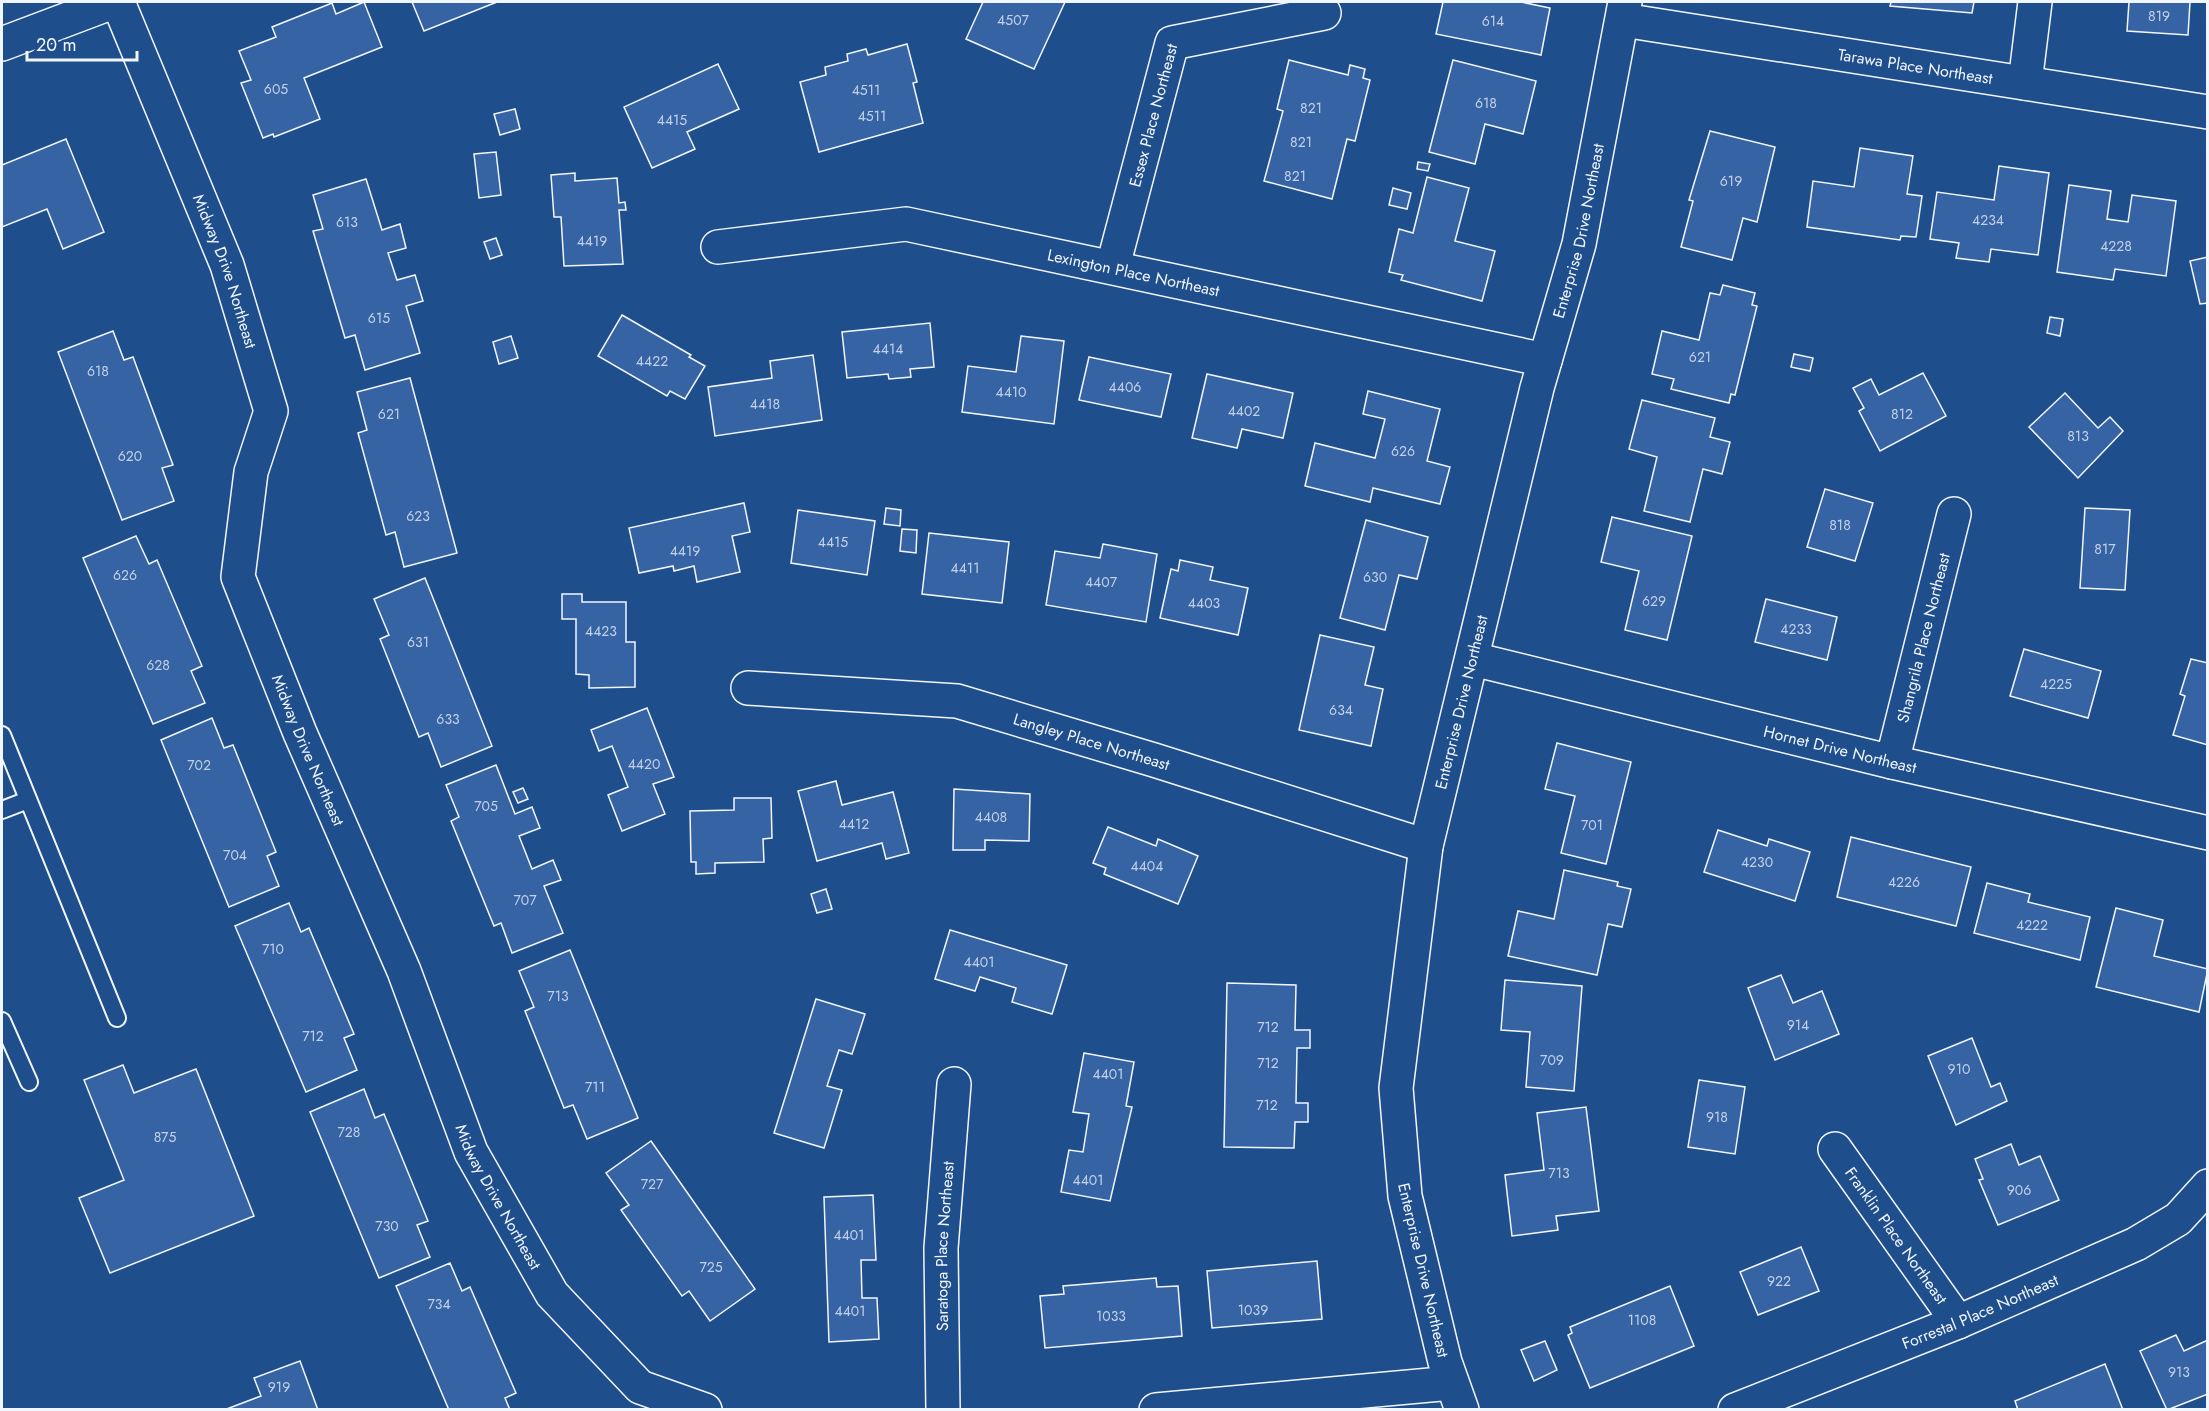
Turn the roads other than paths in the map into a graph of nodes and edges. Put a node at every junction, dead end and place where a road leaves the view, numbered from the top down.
1 (113, 2) edge
2 (118, 2) edge
3 (2035, 2) edge
4 (1624, 11) edge
5 (1324, 13) dead end
6 (2, 44) edge
7 (2025, 83) junction
8 (2208, 112) edge
9 (718, 247) dead end
10 (1113, 266) junction
11 (1545, 360) junction
12 (1954, 514) dead end
13 (1473, 659) junction
14 (747, 688) dead end
15 (2, 735) edge
16 (1892, 762) junction
17 (28, 800) junction
18 (2, 810) edge
19 (2208, 833) edge
20 (1426, 846) junction
21 (117, 1018) dead end
22 (2, 1021) edge
23 (29, 1082) dead end
24 (954, 1084) dead end
25 (1835, 1149) dead end
26 (2208, 1186) edge
27 (1958, 1322) junction
28 (1457, 1396) edge
29 (698, 1408) edge
30 (943, 1410) edge
31 (1156, 1410) edge
32 (1735, 1410) edge

1 - 6 street
2 - 29 street, Midway Drive Northeast
3 - 7 street
4 - 7 street, Tarawa Place Northeast
4 - 11 street, Enterprise Drive Northeast
5 - 10 street, Essex Place Northeast
7 - 8 street, Tarawa Place Northeast
9 - 10 street, Lexington Place Northeast
10 - 11 street, Lexington Place Northeast
11 - 13 street, Enterprise Drive Northeast
12 - 16 street, Shangrila Place Northeast
13 - 16 street, Hornet Drive Northeast
13 - 20 street, Enterprise Drive Northeast
14 - 20 street, Langley Place Northeast
15 - 17 lane
16 - 19 street, Hornet Drive Northeast
17 - 18 lane
17 - 21 lane
20 - 28 street, Enterprise Drive Northeast
22 - 23 lane
24 - 30 street, Saratoga Place Northeast
25 - 27 street, Franklin Place Northeast
26 - 27 street, Forrestal Place Northeast
27 - 32 street, Forrestal Place Northeast
28 - 31 street

